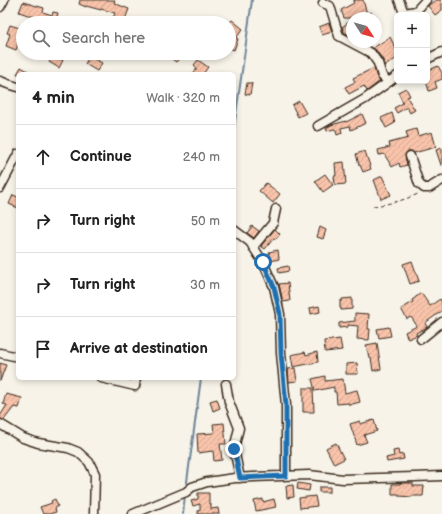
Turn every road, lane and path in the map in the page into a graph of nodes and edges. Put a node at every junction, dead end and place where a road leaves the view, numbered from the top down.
1 (399, 0) edge
2 (426, 0) edge
3 (323, 3) dead end
4 (442, 52) edge
5 (430, 58) edge
6 (394, 78) edge
7 (0, 81) edge
8 (389, 82) junction
9 (16, 86) edge
10 (318, 126) dead end
11 (410, 156) dead end
12 (16, 158) edge
13 (442, 180) edge
14 (0, 188) edge
15 (424, 188) junction
16 (373, 206) dead end
17 (276, 209) dead end
18 (236, 232) edge
19 (253, 247) junction
20 (442, 322) edge
21 (421, 339) dead end
22 (0, 353) edge
23 (16, 357) edge
24 (118, 380) edge
25 (135, 382) edge
26 (226, 384) dead end
27 (0, 424) edge
28 (286, 476) junction
29 (442, 476) edge
30 (240, 478) junction
31 (94, 514) edge
32 (133, 514) edge

1 - 2 street
3 - 8 street
4 - 5 street
6 - 8 street
7 - 9 street
8 - 10 street
11 - 15 street
12 - 14 street
13 - 15 street
15 - 16 path
17 - 19 street
18 - 19 street
19 - 28 street
20 - 21 street
22 - 23 street
24 - 25 street
26 - 30 street
27 - 31 street
28 - 29 street
28 - 30 street
30 - 32 street

